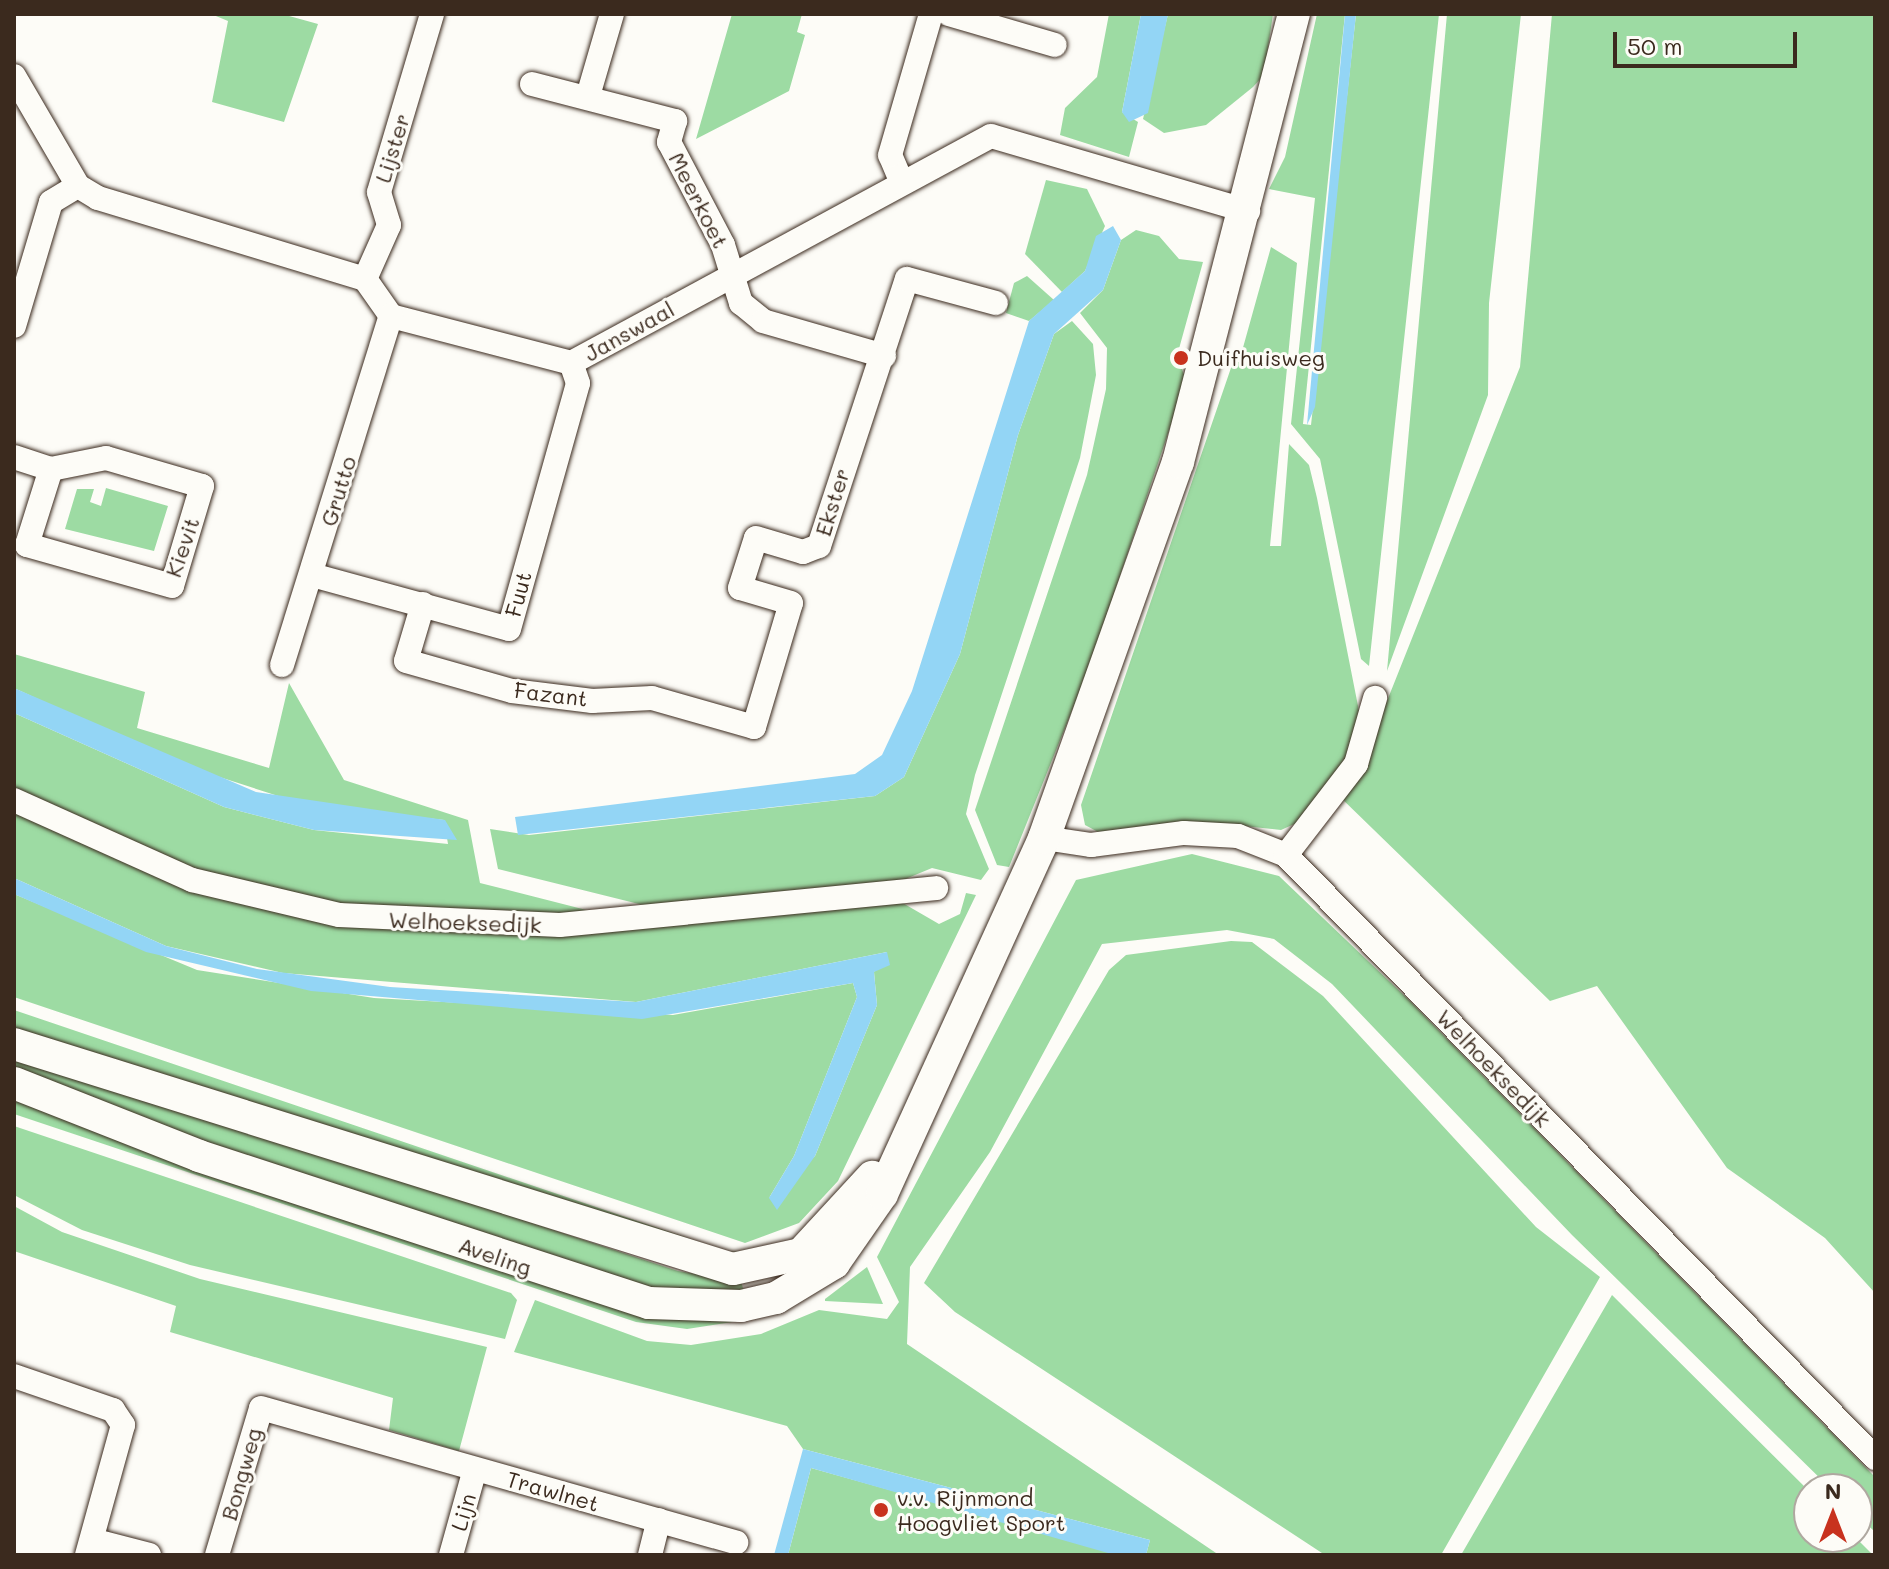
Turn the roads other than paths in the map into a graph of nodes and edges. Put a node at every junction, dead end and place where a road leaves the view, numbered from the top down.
1 (432, 14) edge
2 (612, 14) edge
3 (931, 14) edge
4 (949, 14) edge
5 (1294, 14) edge
6 (1055, 45) dead end
7 (14, 76) edge
8 (532, 84) dead end
9 (588, 96) junction
10 (902, 183) junction
11 (78, 186) junction
12 (1248, 211) junction
13 (734, 273) junction
14 (365, 279) junction
15 (996, 303) dead end
16 (391, 316) junction
17 (14, 326) edge
18 (884, 356) junction
19 (571, 363) junction
20 (14, 457) edge
21 (51, 469) junction
22 (312, 575) junction
23 (423, 604) junction
24 (282, 665) dead end
25 (1375, 698) dead end
26 (754, 727) joint
27 (14, 800) edge
28 (1044, 838) junction
29 (1286, 855) junction
30 (936, 888) dead end
31 (14, 1044) edge
32 (14, 1083) edge
33 (906, 1129) junction
34 (14, 1376) edge
35 (369, 1439) joint
36 (1875, 1458) edge
37 (475, 1469) junction
38 (659, 1520) junction
39 (736, 1542) dead end
40 (90, 1548) edge
41 (149, 1555) edge
42 (217, 1555) edge
43 (451, 1555) edge
44 (650, 1555) edge

1 - 14 street, Lijster
2 - 9 street
3 - 10 street
4 - 6 street
5 - 12 main road
7 - 11 street
8 - 9 street, Meerkoet
9 - 13 street, Meerkoet
10 - 12 street, Janswaal
10 - 13 street, Janswaal
11 - 14 street
11 - 17 street
12 - 28 main road
13 - 18 street
13 - 19 street, Janswaal
14 - 16 street
15 - 18 street, Ekster
16 - 19 street, Janswaal
16 - 22 street, Grutto
18 - 26 street, Ekster
19 - 23 street, Fuut
20 - 21 street, Kievit
21 - 21 street, Kievit
22 - 23 street, Fuut
22 - 24 street, Grutto
23 - 26 street, Fazant
25 - 29 street
27 - 30 street, Welhoeksedijk
28 - 29 street, Welhoeksedijk
28 - 33 main road, Aveling
29 - 36 street, Welhoeksedijk
31 - 33 main road, Aveling
32 - 33 main road, Aveling
34 - 40 street
35 - 37 street, Trawlnet
35 - 42 street, Bongweg
37 - 38 street, Trawlnet
37 - 43 street, Lijn
38 - 39 street, Trawlnet
38 - 44 street
40 - 41 street

